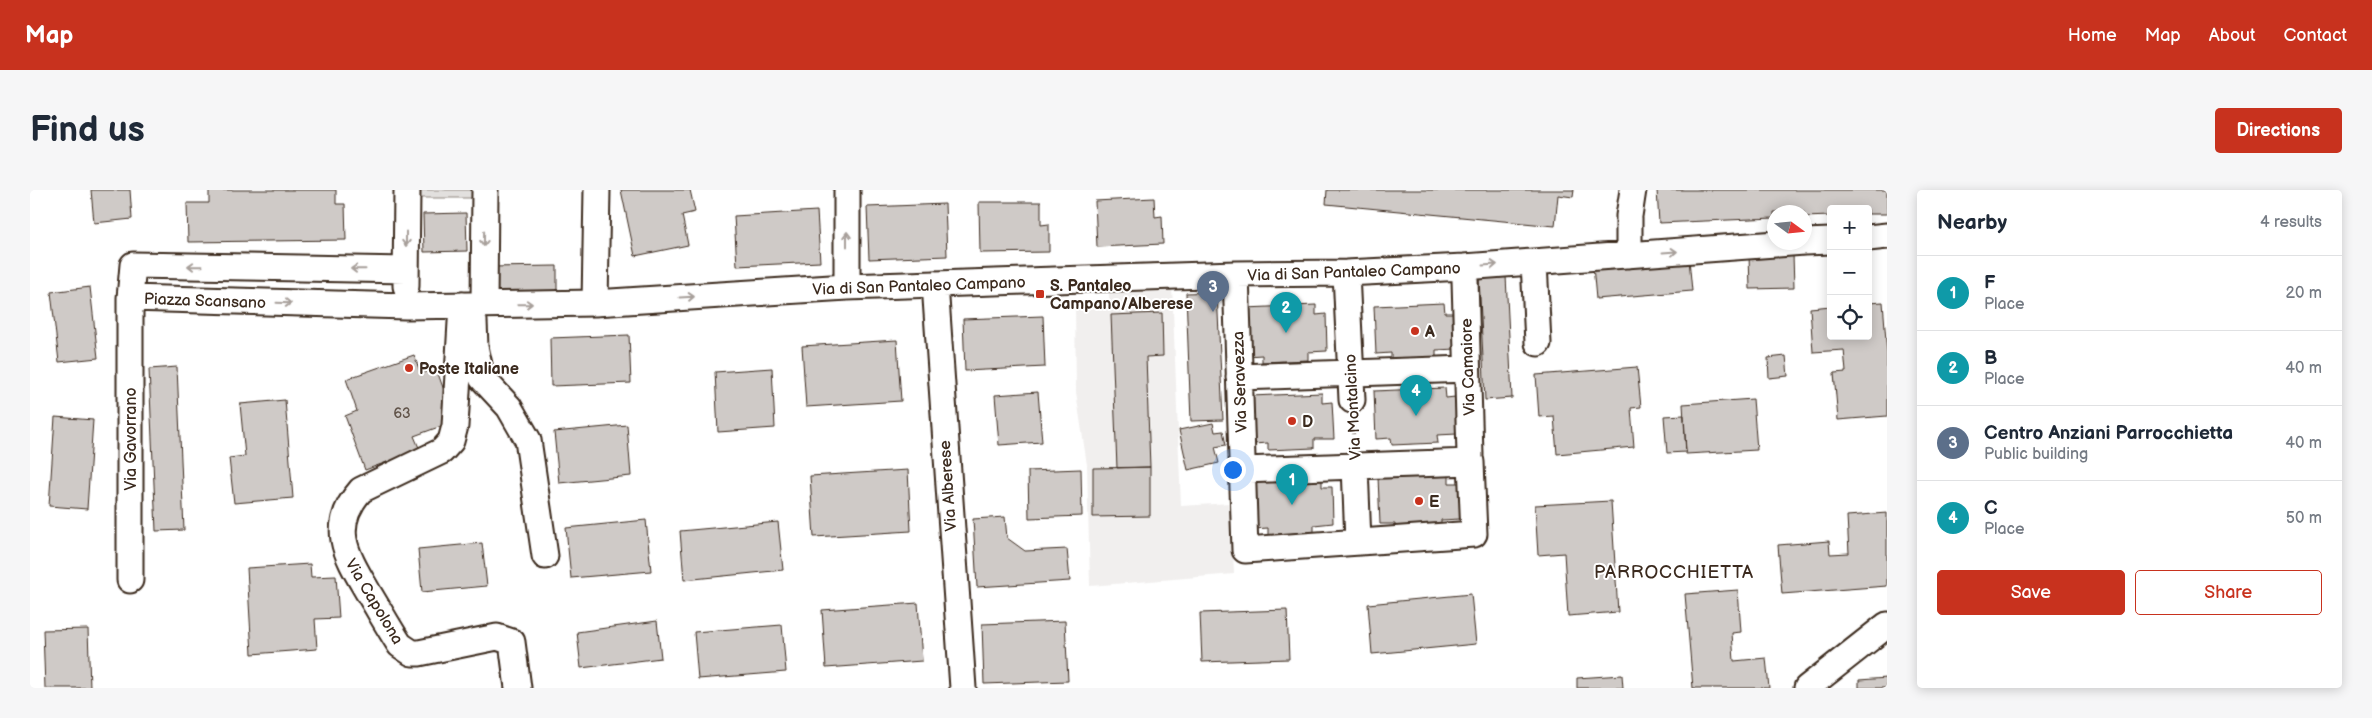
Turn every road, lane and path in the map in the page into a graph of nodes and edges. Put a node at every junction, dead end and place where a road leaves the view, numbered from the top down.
1 (406, 190) edge
2 (485, 190) edge
3 (597, 190) edge
4 (847, 190) edge
5 (1633, 190) edge
6 (1887, 236) edge
7 (1872, 238) edge
8 (1827, 240) edge
9 (1812, 241) edge
10 (1767, 245) edge
11 (1629, 255) junction
12 (1534, 262) junction
13 (406, 270) junction
14 (1346, 273) junction
15 (1236, 274) junction
16 (1465, 280) dead end
17 (935, 284) junction
18 (847, 287) junction
19 (130, 298) junction
20 (595, 302) junction
21 (473, 305) junction
22 (406, 306) junction
23 (1538, 342) dead end
24 (1467, 369) junction
25 (1350, 373) junction
26 (1239, 377) junction
27 (1352, 400) joint
28 (1471, 459) junction
29 (1355, 466) junction
30 (1242, 470) junction
31 (1358, 542) junction
32 (546, 556) dead end
33 (130, 580) dead end
34 (1887, 625) edge
35 (518, 688) edge
36 (963, 688) edge
37 (1807, 688) edge

1 -> 13 street
2 -> 21 street
3 - 20 street
18 -> 4 street
5 - 11 street
6 - 7 street
8 - 9 street, Via di San Pantaleo Campano
11 -> 10 street, Via di San Pantaleo Campano
11 - 12 street, Via di San Pantaleo Campano
14 -> 12 street, Via di San Pantaleo Campano
12 - 23 street
13 -> 19 street, Piazza Scansano
13 - 22 street
14 - 15 street, Via di San Pantaleo Campano
14 - 25 street, Via Montalcino
15 - 17 street, Via di San Pantaleo Campano
15 - 26 street, Via Seravezza
16 - 24 street, Via Camaiore
17 - 18 street, Via di San Pantaleo Campano
17 - 36 street, Via Alberese
20 -> 18 street, Via di San Pantaleo Campano
19 -> 22 street, Piazza Scansano
19 - 33 street, Via Gavorrano
21 -> 20 street, Via di San Pantaleo Campano
21 - 22 street, Via di San Pantaleo Campano
21 - 32 street
21 - 35 street, Via Capolona
24 - 25 street
24 - 28 street, Via Camaiore
25 - 26 street
25 - 27 street, Via Montalcino
26 - 30 street, Via Seravezza
27 - 29 path, Via Montalcino
28 - 29 street
28 - 31 street, Via Camaiore
29 - 30 street
29 - 31 street, Via Montalcino
30 - 31 street, Via Seravezza
34 - 37 street

